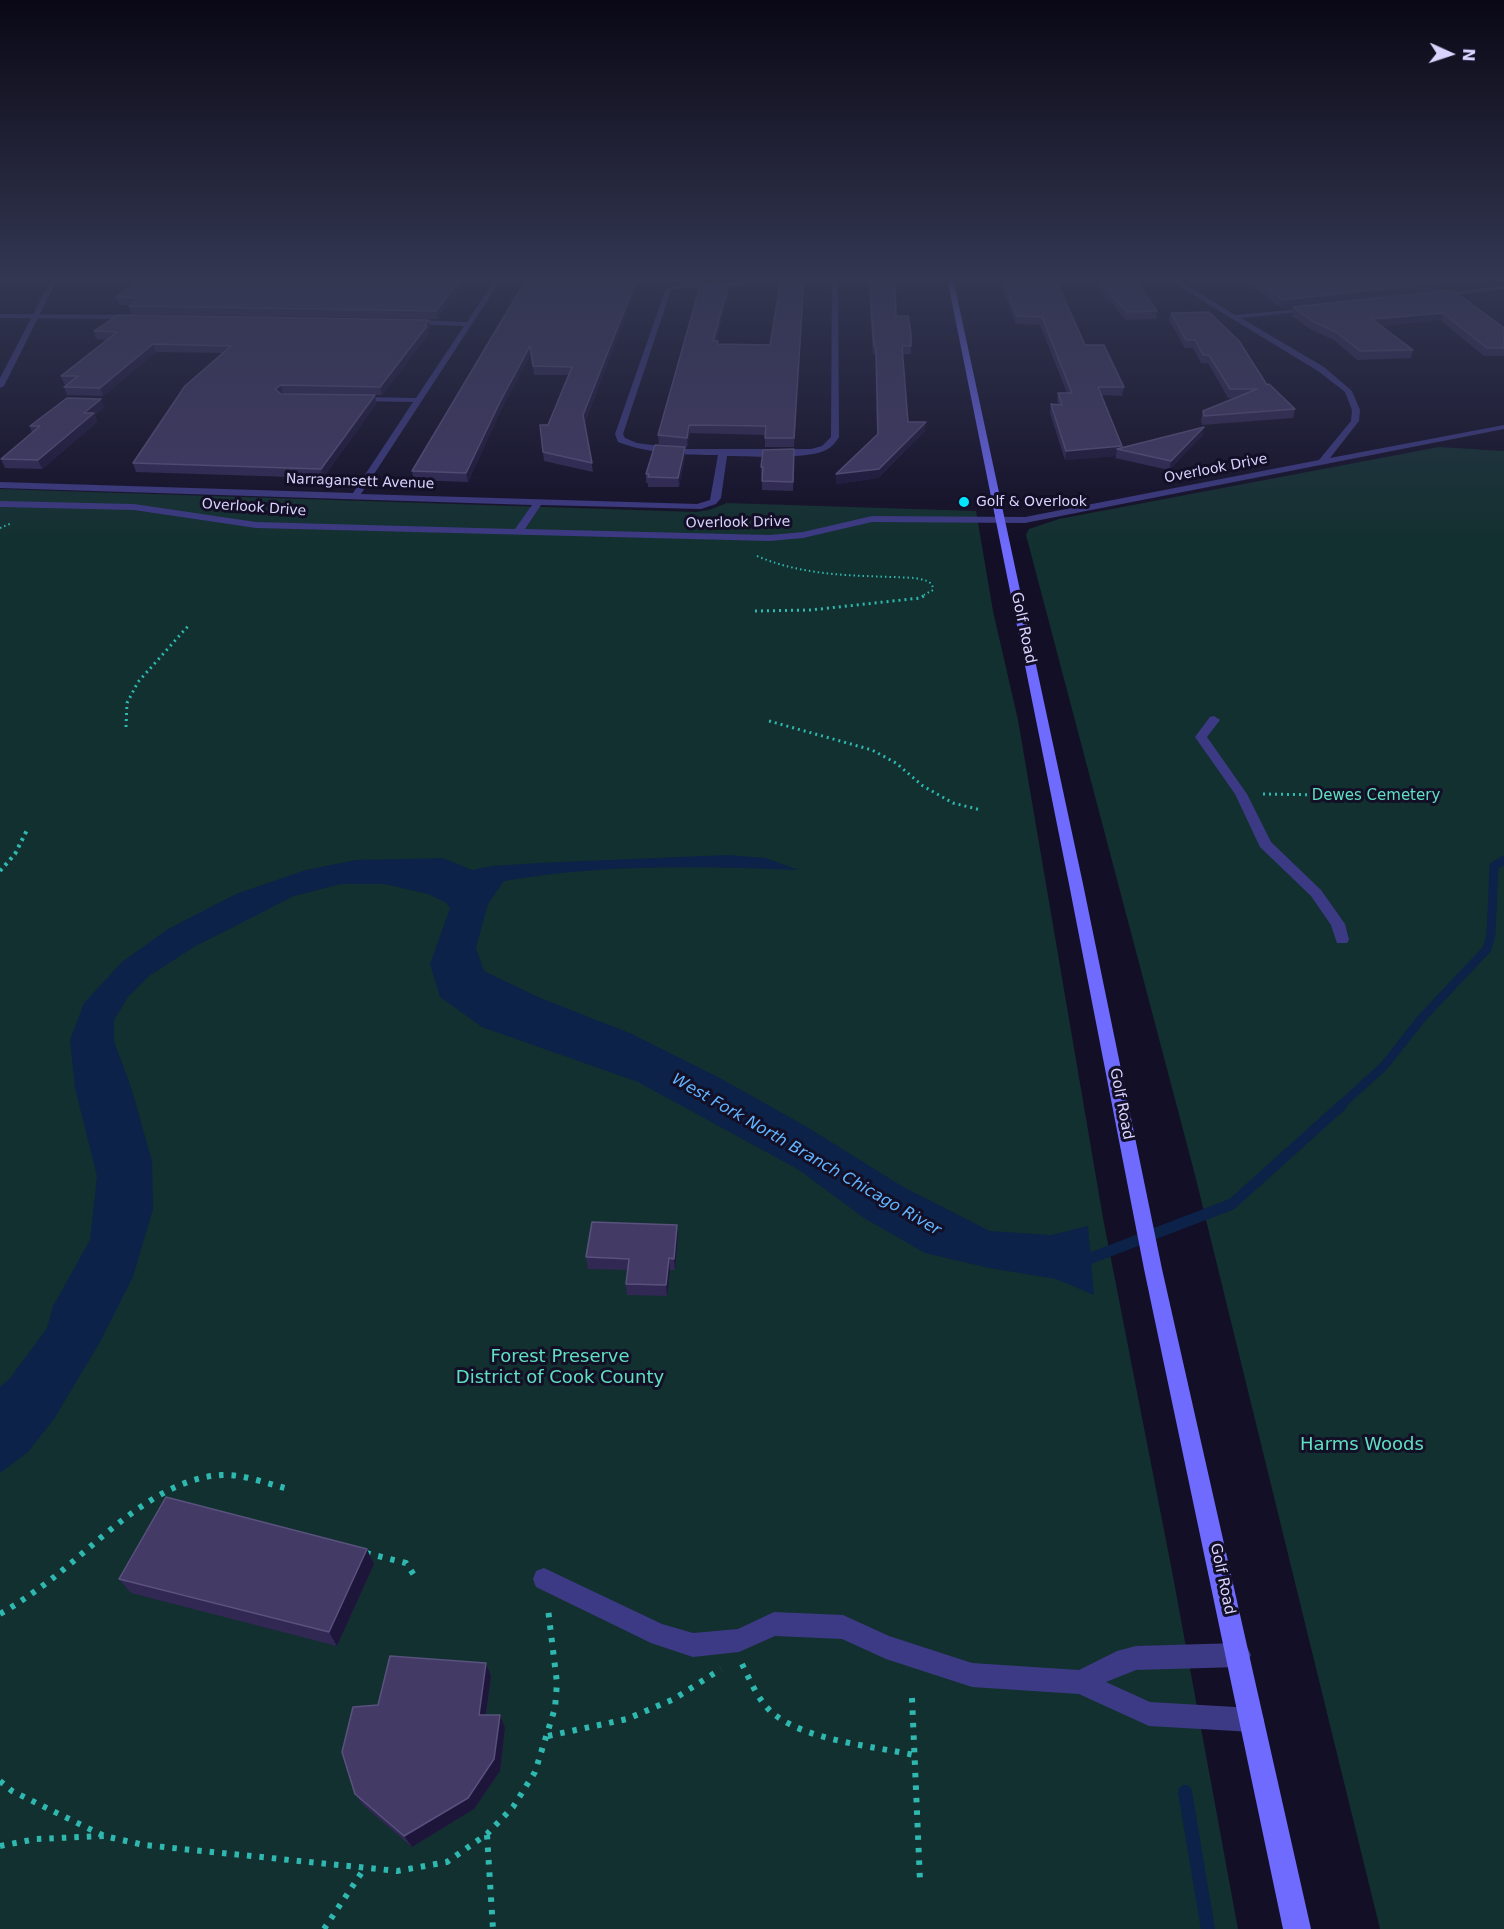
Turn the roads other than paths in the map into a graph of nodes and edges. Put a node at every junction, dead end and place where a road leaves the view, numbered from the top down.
1 (9, 368) edge
2 (440, 368) edge
3 (641, 368) edge
4 (835, 368) edge
5 (969, 368) edge
6 (1319, 368) edge
7 (0, 386) edge
8 (351, 399) edge
9 (419, 400) junction
10 (1504, 427) edge
11 (723, 452) junction
12 (1322, 462) junction
13 (0, 485) edge
14 (356, 495) junction
15 (538, 502) junction
16 (0, 504) edge
17 (1000, 520) junction
18 (518, 532) junction
19 (1214, 720) dead end
20 (1342, 940) dead end
21 (544, 1579) road end
22 (1239, 1655) junction
23 (1080, 1682) junction
24 (1252, 1720) junction
25 (1297, 1929) edge

1 - 7 street
2 - 9 street
3 - 11 street
4 - 11 street
5 - 17 main road, Golf Road
6 - 12 street
8 - 9 street
9 - 14 street
10 - 12 street, Overlook Drive
11 - 15 street, Narragansett Avenue
12 - 17 street, Overlook Drive
13 - 14 street, Narragansett Avenue
14 - 15 street, Narragansett Avenue
15 - 18 street
16 - 18 street, Overlook Drive
17 - 18 street, Overlook Drive
17 - 22 main road, Golf Road
19 - 20 street
21 - 23 street
22 - 23 street
22 - 24 main road, Golf Road
23 - 24 street
24 - 25 main road, Golf Road

